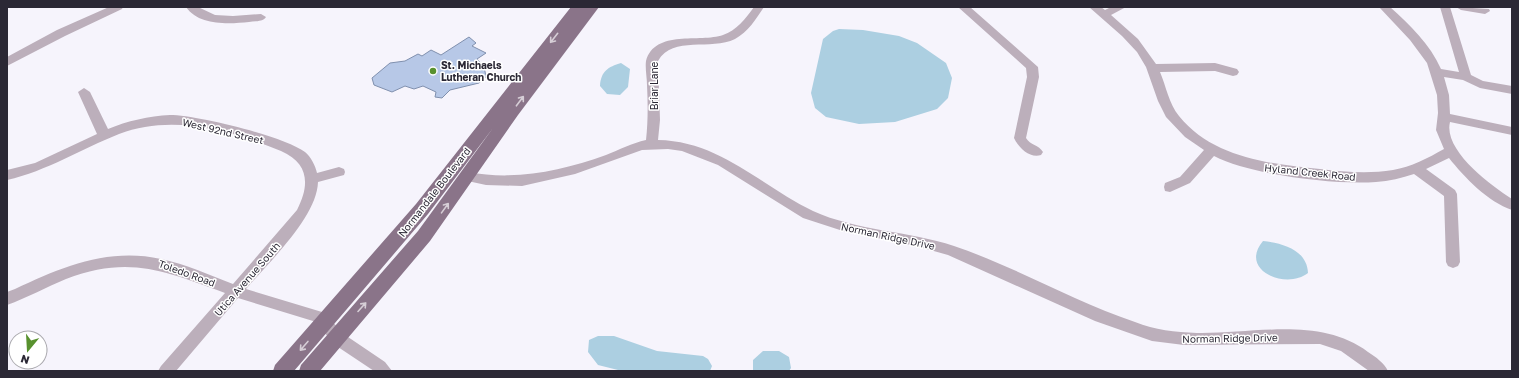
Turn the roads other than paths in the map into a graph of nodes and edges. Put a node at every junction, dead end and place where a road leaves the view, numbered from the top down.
1 (118, 7) edge
2 (191, 7) edge
3 (578, 7) edge
4 (592, 7) edge
5 (759, 7) edge
6 (963, 7) edge
7 (1121, 7) edge
8 (1384, 7) edge
9 (1445, 7) edge
10 (1461, 7) edge
11 (1099, 11) edge
12 (1485, 11) dead end
13 (261, 17) dead end
14 (7, 62) edge
15 (1152, 68) junction
16 (1234, 72) dead end
17 (1437, 72) junction
18 (1466, 77) junction
19 (1512, 90) edge
20 (84, 92) dead end
21 (1444, 117) junction
22 (1512, 131) edge
23 (104, 135) junction
24 (652, 143) junction
25 (1212, 149) junction
26 (1452, 150) junction
27 (1037, 152) dead end
28 (1416, 168) junction
29 (339, 172) dead end
30 (7, 175) edge
31 (468, 177) junction
32 (312, 179) junction
33 (1170, 187) dead end
34 (1512, 205) edge
35 (1453, 262) dead end
36 (236, 292) junction
37 (7, 299) edge
38 (325, 321) junction
39 (336, 337) junction
40 (166, 371) edge
41 (282, 371) edge
42 (308, 371) edge
43 (384, 371) edge
44 (1380, 371) edge

1 - 14 street
2 - 13 street
3 -> 38 main road, Normandale Boulevard
31 -> 4 main road, Normandale Boulevard
5 - 24 street, Briar Lane
6 - 27 street
7 - 11 street
8 - 17 street
9 - 18 street
10 - 12 street
11 - 15 street, Hyland Creek Road
15 - 16 street
15 - 25 street, Hyland Creek Road
17 - 18 street
17 - 21 street
18 - 19 street
20 - 23 street
21 - 22 street
21 - 26 street
23 - 30 street, West 92nd Street
23 - 32 street, West 92nd Street
24 - 31 street, Norman Ridge Drive
24 - 44 street, Norman Ridge Drive
25 - 28 street, Hyland Creek Road
25 - 33 street
26 - 28 street, Hyland Creek Road
26 - 34 street
28 - 35 street
29 - 32 street
39 -> 31 main road, Normandale Boulevard
32 - 36 street, Utica Avenue South
36 - 37 street, Toledo Road
36 - 38 street, Toledo Road
36 - 40 street, Utica Avenue South
38 - 39 street
38 -> 41 main road, Normandale Boulevard
39 - 42 main road, Normandale Boulevard
39 - 43 street

